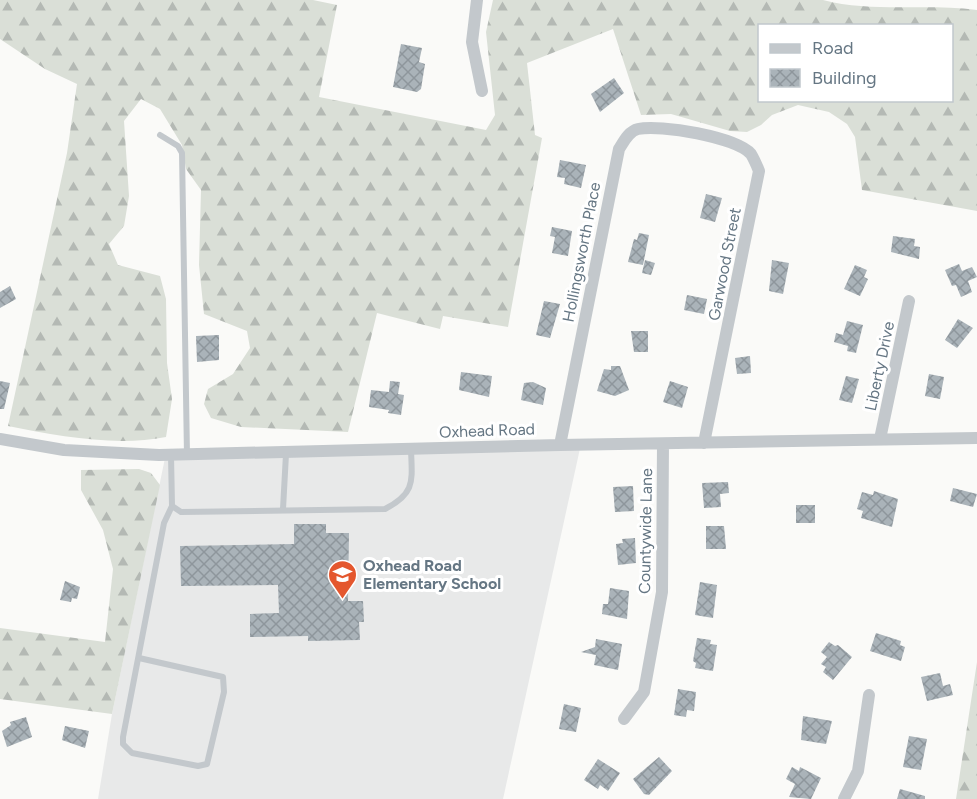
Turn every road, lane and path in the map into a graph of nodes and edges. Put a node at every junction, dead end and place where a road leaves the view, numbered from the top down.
1 (477, 0) edge
2 (482, 92) dead end
3 (693, 134) joint
4 (160, 135) dead end
5 (909, 301) dead end
6 (977, 438) edge
7 (0, 439) edge
8 (880, 439) junction
9 (704, 443) junction
10 (663, 444) junction
11 (560, 445) junction
12 (411, 449) junction
13 (286, 454) junction
14 (171, 455) junction
15 (188, 455) junction
16 (172, 506) junction
17 (283, 509) junction
18 (139, 658) junction
19 (869, 695) dead end
20 (624, 719) dead end
21 (844, 799) edge

1 - 2 street
3 - 9 street, Garwood Street
3 - 11 street, Hollingsworth Place
4 - 15 lane
5 - 8 street, Liberty Drive
6 - 8 street, Oxhead Road
7 - 14 street, Oxhead Road
8 - 9 street, Oxhead Road
9 - 10 street, Oxhead Road
10 - 11 street, Oxhead Road
10 - 20 street, Countywide Lane
11 - 12 street, Oxhead Road
12 - 13 street, Oxhead Road
12 - 17 lane
13 - 15 street, Oxhead Road
13 - 17 lane
14 - 15 street, Oxhead Road
14 - 16 lane
16 - 17 lane
16 - 18 lane
18 - 18 lane
19 - 21 street

